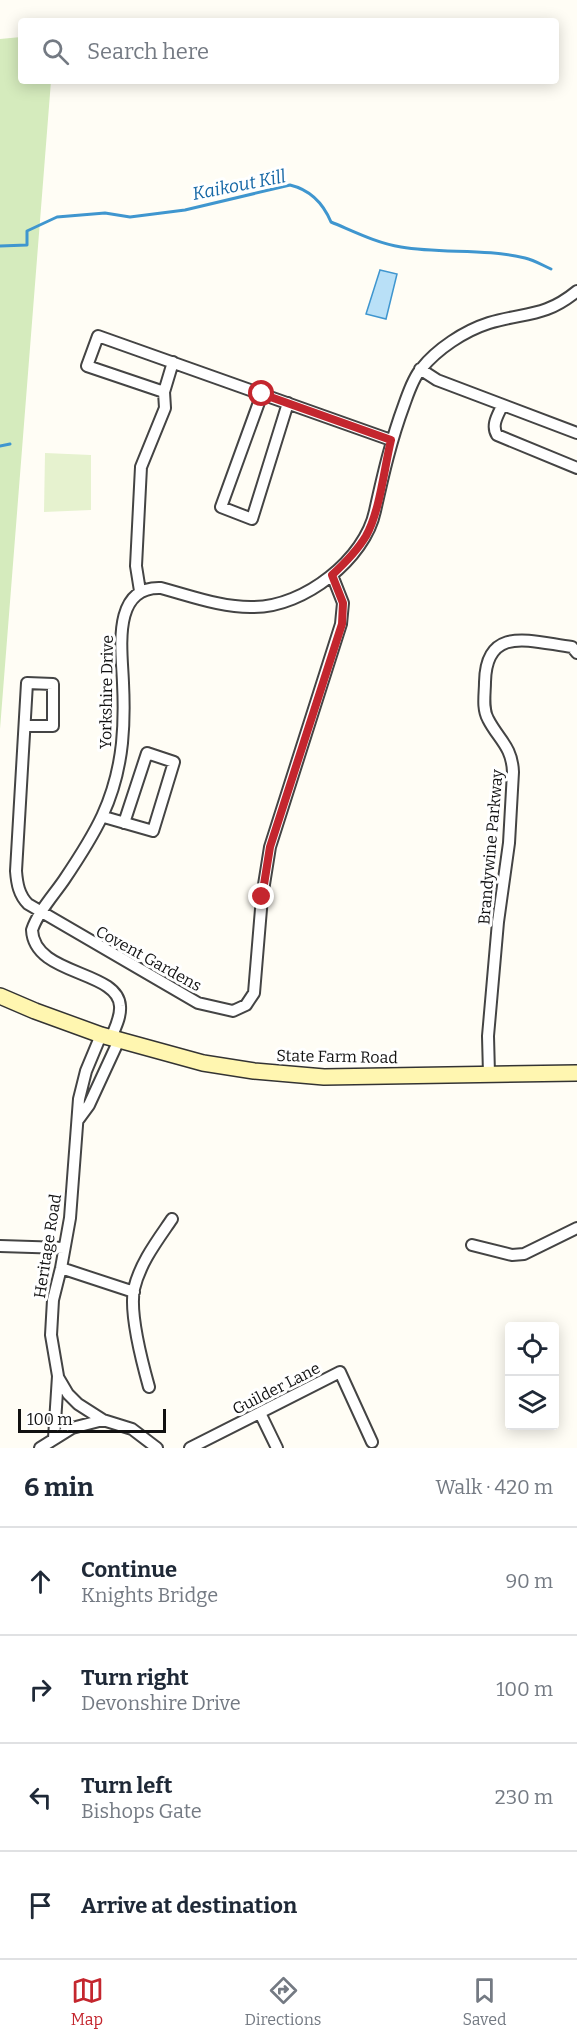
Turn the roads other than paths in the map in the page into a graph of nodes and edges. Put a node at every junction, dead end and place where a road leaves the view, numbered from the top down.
1 (577, 291) edge
2 (173, 362) junction
3 (420, 369) junction
4 (164, 392) junction
5 (262, 394) junction
6 (288, 403) junction
7 (502, 406) junction
8 (577, 433) edge
9 (391, 440) junction
10 (577, 468) edge
11 (332, 575) junction
12 (140, 591) junction
13 (577, 652) edge
14 (25, 726) junction
15 (104, 817) junction
16 (124, 823) junction
17 (42, 913) junction
18 (0, 996) edge
19 (110, 1037) junction
20 (577, 1073) edge
21 (489, 1074) junction
22 (78, 1120) junction
23 (172, 1219) dead end
24 (577, 1228) edge
25 (472, 1245) dead end
26 (0, 1246) edge
27 (64, 1248) junction
28 (62, 1268) junction
29 (134, 1292) junction
30 (58, 1376) junction
31 (149, 1387) dead end
32 (260, 1413) junction
33 (103, 1420) junction
34 (54, 1438) junction
35 (372, 1442) dead end
36 (40, 1448) edge
37 (157, 1448) edge
38 (190, 1448) edge
39 (277, 1448) edge

1 - 3 street
2 - 4 street
2 - 4 street
2 - 5 street
3 - 7 street
3 - 9 street
4 - 12 street
5 - 6 street
5 - 6 street
6 - 9 street
7 - 8 street
7 - 10 street
9 - 11 street
11 - 12 street
11 - 17 street, Covent Gardens
12 - 15 street, Yorkshire Drive
13 - 21 street, Brandywine Parkway
14 - 14 street, Covent Gardens
14 - 17 street, Covent Gardens
15 - 16 street
15 - 17 street, Yorkshire Drive
16 - 16 street
17 - 19 street, Yorkshire Drive
18 - 19 main road, State Farm Road
19 - 21 main road, State Farm Road
19 - 22 street, Heritage Road
19 - 22 street, Heritage Road
20 - 21 main road, State Farm Road
22 - 27 street, Heritage Road
23 - 29 street
24 - 25 street
26 - 27 street
27 - 28 street, Heritage Road
28 - 29 street
28 - 30 street, Heritage Road
29 - 31 street
30 - 33 street, Heritage Road
30 - 34 street, Heritage Road
32 - 35 street, Guilder Lane
32 - 38 street, Guilder Lane
32 - 39 street
33 - 34 street
33 - 37 street, Heritage Road
34 - 36 street

